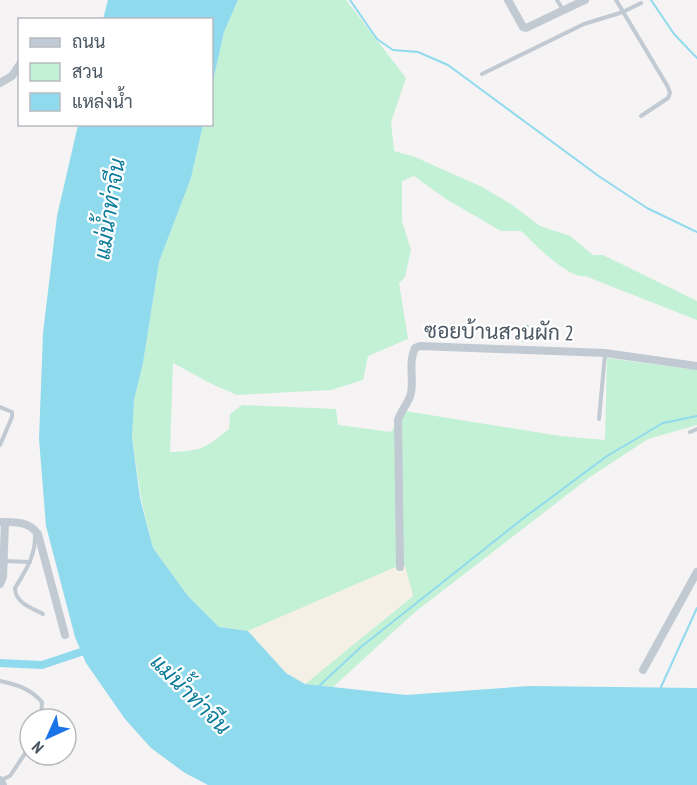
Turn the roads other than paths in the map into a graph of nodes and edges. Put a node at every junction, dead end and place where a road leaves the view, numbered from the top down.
1 (508, 0) edge
2 (557, 0) edge
3 (585, 0) edge
4 (616, 0) edge
5 (641, 3) dead end
6 (563, 11) junction
7 (624, 12) junction
8 (18, 66) edge
9 (482, 74) dead end
10 (0, 83) edge
11 (641, 116) dead end
12 (605, 353) junction
13 (697, 366) edge
14 (0, 407) edge
15 (599, 420) dead end
16 (697, 429) edge
17 (690, 432) dead end
18 (0, 445) edge
19 (3, 522) edge
20 (35, 530) junction
21 (3, 561) junction
22 (30, 562) junction
23 (400, 567) dead end
24 (697, 572) edge
25 (0, 584) edge
26 (44, 615) dead end
27 (65, 635) dead end
28 (644, 670) dead end
29 (0, 681) edge
30 (42, 707) edge
31 (18, 764) edge
32 (0, 782) edge

1 - 6 street
2 - 6 lane
3 - 6 street
4 - 7 lane
5 - 7 lane
7 - 9 lane
7 - 11 lane
8 - 10 street
12 - 13 street, ซอยบ้านสวนผัก 2
12 - 15 lane
12 - 23 street, ซอยบ้านสวนผัก 2
14 - 18 lane
16 - 17 lane
19 - 20 street
19 - 21 street
20 - 22 lane
20 - 27 street
21 - 22 lane
21 - 25 street
22 - 26 lane
24 - 28 street
29 - 30 lane
31 - 32 lane

